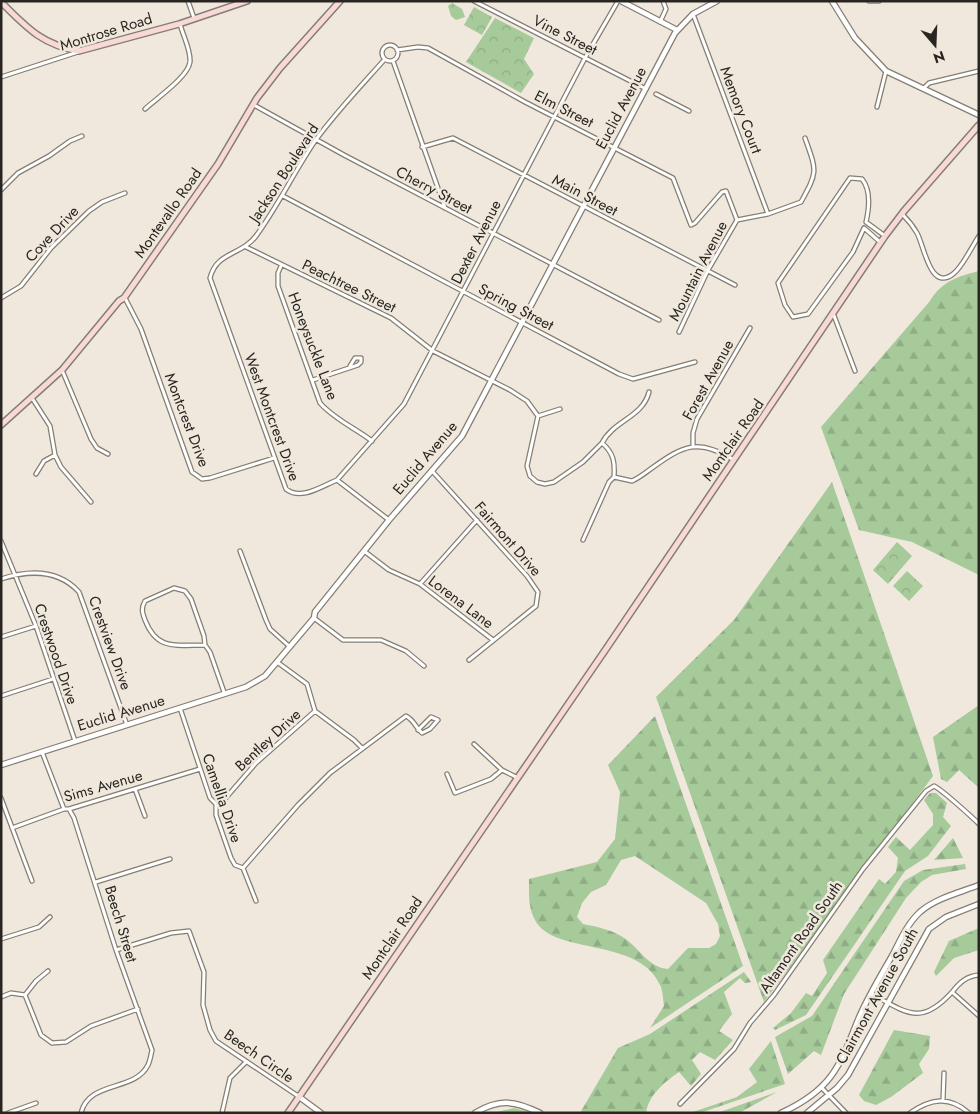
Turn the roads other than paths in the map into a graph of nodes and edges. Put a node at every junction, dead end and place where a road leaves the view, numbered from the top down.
1 (188, 1) edge
2 (247, 1) edge
3 (340, 1) edge
4 (474, 1) edge
5 (619, 1) edge
6 (663, 1) edge
7 (717, 1) edge
8 (832, 1) edge
9 (869, 1) edge
10 (879, 1) edge
11 (1, 2) edge
12 (693, 14) junction
13 (194, 18) junction
14 (660, 22) junction
15 (180, 24) junction
16 (677, 30) junction
17 (428, 48) joint
18 (64, 49) junction
19 (398, 50) junction
20 (79, 52) junction
21 (67, 56) junction
22 (585, 58) junction
23 (385, 59) junction
24 (393, 61) junction
25 (886, 71) junction
26 (979, 71) edge
27 (1, 77) edge
28 (924, 88) junction
29 (646, 89) junction
30 (656, 94) dead end
31 (254, 105) junction
32 (876, 107) dead end
33 (145, 109) dead end
34 (689, 111) dead end
35 (979, 115) edge
36 (554, 117) junction
37 (979, 125) edge
38 (82, 136) dead end
39 (805, 138) dead end
40 (316, 139) junction
41 (422, 147) junction
42 (614, 147) junction
43 (524, 175) junction
44 (1, 190) edge
45 (125, 193) dead end
46 (283, 196) junction
47 (582, 206) junction
48 (445, 208) junction
49 (768, 214) junction
50 (902, 215) junction
51 (737, 220) junction
52 (866, 222) junction
53 (691, 225) joint
54 (864, 228) junction
55 (493, 233) junction
56 (885, 236) junction
57 (979, 236) edge
58 (881, 243) junction
59 (246, 246) junction
60 (552, 264) junction
61 (213, 266) joint
62 (281, 266) junction
63 (708, 270) junction
64 (735, 285) dead end
65 (463, 292) junction
66 (1, 298) edge
67 (124, 298) junction
68 (832, 313) junction
69 (659, 320) dead end
70 (520, 323) junction
71 (750, 328) dead end
72 (679, 332) dead end
73 (432, 349) junction
74 (695, 362) dead end
75 (350, 366) dead end
76 (62, 370) junction
77 (855, 371) dead end
78 (313, 380) junction
79 (490, 381) junction
80 (649, 392) dead end
81 (32, 398) junction
82 (560, 409) dead end
83 (538, 416) junction
84 (1, 425) edge
85 (372, 441) junction
86 (602, 443) junction
87 (693, 446) junction
88 (108, 454) dead end
89 (55, 455) junction
90 (274, 458) junction
91 (734, 460) junction
92 (433, 472) junction
93 (36, 474) dead end
94 (614, 477) junction
95 (337, 480) junction
96 (92, 502) dead end
97 (389, 520) junction
98 (477, 520) junction
99 (583, 540) dead end
100 (1, 541) edge
101 (240, 551) dead end
102 (364, 551) junction
103 (16, 575) junction
104 (1, 579) edge
105 (420, 584) junction
106 (314, 618) junction
107 (36, 626) junction
108 (1, 637) edge
109 (493, 640) junction
110 (205, 645) junction
111 (289, 646) junction
112 (469, 660) dead end
113 (277, 662) junction
114 (424, 666) dead end
115 (53, 679) junction
116 (224, 692) junction
117 (1, 696) edge
118 (180, 708) junction
119 (315, 711) junction
120 (127, 725) junction
121 (418, 730) junction
122 (75, 741) junction
123 (474, 744) dead end
124 (362, 748) junction
125 (42, 752) junction
126 (1, 765) edge
127 (200, 769) junction
128 (502, 770) junction
129 (447, 774) dead end
130 (518, 778) junction
131 (136, 789) junction
132 (1, 798) edge
133 (216, 804) junction
134 (64, 809) junction
135 (70, 810) junction
136 (145, 816) dead end
137 (979, 824) edge
138 (12, 828) junction
139 (170, 859) dead end
140 (243, 868) junction
141 (32, 881) dead end
142 (96, 882) junction
143 (979, 885) edge
144 (256, 901) dead end
145 (979, 904) edge
146 (50, 917) dead end
147 (1, 940) edge
148 (116, 950) junction
149 (48, 971) dead end
150 (979, 975) edge
151 (952, 992) junction
152 (872, 994) junction
153 (25, 995) junction
154 (1, 997) edge
155 (888, 1003) junction
156 (138, 1009) junction
157 (979, 1016) edge
158 (245, 1063) junction
159 (944, 1073) dead end
160 (821, 1087) junction
161 (298, 1096) junction
162 (828, 1096) junction
163 (943, 1100) junction
164 (36, 1103) dead end
165 (680, 1104) dead end
166 (8, 1113) edge
167 (14, 1113) edge
168 (81, 1113) edge
169 (222, 1113) edge
170 (288, 1113) edge
171 (321, 1113) edge
172 (475, 1113) edge
173 (540, 1113) edge
174 (781, 1113) edge
175 (807, 1113) edge
176 (846, 1113) edge
177 (910, 1113) edge
178 (969, 1113) edge

1 - 13 street
2 - 13 main road, Montrose Road
3 - 31 main road, Montevallo Road
4 - 22 street, Vine Street
5 - 14 street
5 - 22 street, Dexter Avenue
6 - 14 street
7 - 12 street, Euclid Avenue
8 - 25 street
9 - 10 street
11 - 18 main road
12 - 16 street, Euclid Avenue
12 - 49 street, Memory Court
13 - 15 main road, Montrose Road
14 - 16 street
15 - 20 main road, Montrose Road
15 - 33 street
16 - 29 street, Euclid Avenue
17 - 19 street, Jackson Boulevard
17 - 36 street, Elm Street
18 - 20 main road
18 - 21 street
19 - 23 street, Jackson Boulevard
19 - 24 street
20 - 21 street, Montrose Road
21 - 27 street, Montrose Road
22 - 29 street, Vine Street
22 - 36 street, Dexter Avenue
23 - 24 street
23 - 40 street, Jackson Boulevard
24 - 41 street
25 - 28 street
25 - 32 street
26 - 28 street
28 - 35 street
29 - 42 street, Euclid Avenue
30 - 34 street
31 - 40 street, Cherry Street
31 - 67 main road, Montevallo Road
36 - 42 street, Elm Street
36 - 43 street, Dexter Avenue
37 - 50 main road, Montclair Road
38 - 44 street
39 - 49 street, Mountain Avenue
40 - 46 street, Jackson Boulevard
40 - 48 street, Cherry Street
41 - 43 street, Main Street
41 - 48 street
42 - 47 street, Euclid Avenue
42 - 53 street, Elm Street
43 - 47 street, Main Street
43 - 55 street, Dexter Avenue
45 - 66 street, Cove Drive
46 - 59 street, Jackson Boulevard
46 - 65 street, Spring Street
47 - 60 street, Euclid Avenue
47 - 63 street, Main Street
48 - 55 street, Cherry Street
49 - 51 street, Mountain Avenue
50 - 56 main road, Montclair Road
50 - 57 street
51 - 53 street, Mountain Avenue
51 - 63 street, Mountain Avenue
52 - 54 street
52 - 54 street
52 - 56 street
54 - 58 street
55 - 60 street, Cherry Street
55 - 65 street, Dexter Avenue
56 - 58 main road, Montclair Road
58 - 68 main road, Montclair Road
59 - 61 street, Jackson Boulevard
59 - 62 street, Peachtree Street
60 - 69 street, Cherry Street
60 - 70 street, Euclid Avenue
61 - 90 street, West Montcrest Drive
62 - 73 street, Peachtree Street
62 - 78 street, Honeysuckle Lane
63 - 64 street, Main Street
63 - 72 street, Mountain Avenue
65 - 70 street, Spring Street
65 - 73 street, Dexter Avenue
67 - 76 main road, Montevallo Road
67 - 90 street, Montcrest Drive
68 - 77 street
68 - 91 main road, Montclair Road
70 - 74 street, Spring Street
70 - 79 street, Euclid Avenue
71 - 87 street, Forest Avenue
73 - 79 street, Peachtree Street
73 - 85 street, Dexter Avenue
75 - 78 street
76 - 81 main road, Montevallo Road
76 - 88 street
78 - 85 street, Honeysuckle Lane
79 - 83 street, Peachtree Street
79 - 92 street, Euclid Avenue
80 - 86 street
81 - 84 main road, Montevallo Road
81 - 89 street
82 - 83 street
83 - 86 street
85 - 95 street, Dexter Avenue
86 - 94 street
87 - 91 street
87 - 94 street
89 - 93 street
89 - 96 street
90 - 95 street, West Montcrest Drive
91 - 130 main road, Montclair Road
92 - 97 street, Euclid Avenue
92 - 98 street, Fairmont Drive
94 - 99 street
95 - 97 street
97 - 102 street, Euclid Avenue
98 - 105 street
98 - 109 street, Fairmont Drive
100 - 103 street, Crestwood Drive
101 - 111 street
102 - 105 street, Lorena Lane
102 - 106 street, Euclid Avenue
103 - 104 street, Crestview Drive
103 - 107 street, Crestwood Drive
103 - 120 street, Crestview Drive
105 - 109 street, Lorena Lane
106 - 111 street, Euclid Avenue
106 - 114 street
107 - 108 street
107 - 115 street, Crestwood Drive
109 - 112 street, Fairmont Drive
110 - 110 street
110 - 116 street
111 - 113 street, Euclid Avenue
113 - 116 street, Euclid Avenue
113 - 119 street
115 - 117 street
115 - 122 street, Crestwood Drive
116 - 118 street, Euclid Avenue
118 - 120 street, Euclid Avenue
118 - 127 street, Camellia Drive
119 - 124 street
119 - 133 street, Bentley Drive
120 - 122 street, Euclid Avenue
121 - 121 street
121 - 124 street
122 - 125 street, Euclid Avenue
123 - 128 street
124 - 140 street
125 - 126 street, Euclid Avenue
125 - 134 street
127 - 131 street, Sims Avenue
127 - 133 street, Camellia Drive
128 - 129 street
128 - 130 street
130 - 161 main road, Montclair Road
131 - 135 street, Sims Avenue
131 - 136 street
132 - 138 street
133 - 140 street, Camellia Drive
134 - 135 street, Sims Avenue
134 - 138 street, Sims Avenue
135 - 142 street, Beech Street
137 - 165 street, Altamont Road South
138 - 141 street
139 - 142 street
140 - 144 street, Camellia Drive
142 - 148 street, Beech Street
143 - 152 street, Clairmont Avenue South
145 - 155 street, Clairmont Avenue South
146 - 147 street
148 - 156 street, Beech Street
148 - 158 street, Beech Circle
149 - 153 street
150 - 151 street
151 - 155 street
151 - 157 street
152 - 155 street
152 - 160 street, Clairmont Avenue South
153 - 154 street
153 - 156 street
155 - 162 street, Clairmont Avenue South
156 - 168 street, Beech Street
158 - 161 street, Beech Circle
158 - 169 street
159 - 163 street
160 - 162 street
160 - 174 street, Clairmont Avenue South
161 - 170 main road, Montclair Road
161 - 171 street
162 - 175 street, Clairmont Avenue South
162 - 176 street
163 - 177 street
163 - 178 street
164 - 167 street
166 - 167 street
172 - 173 street

